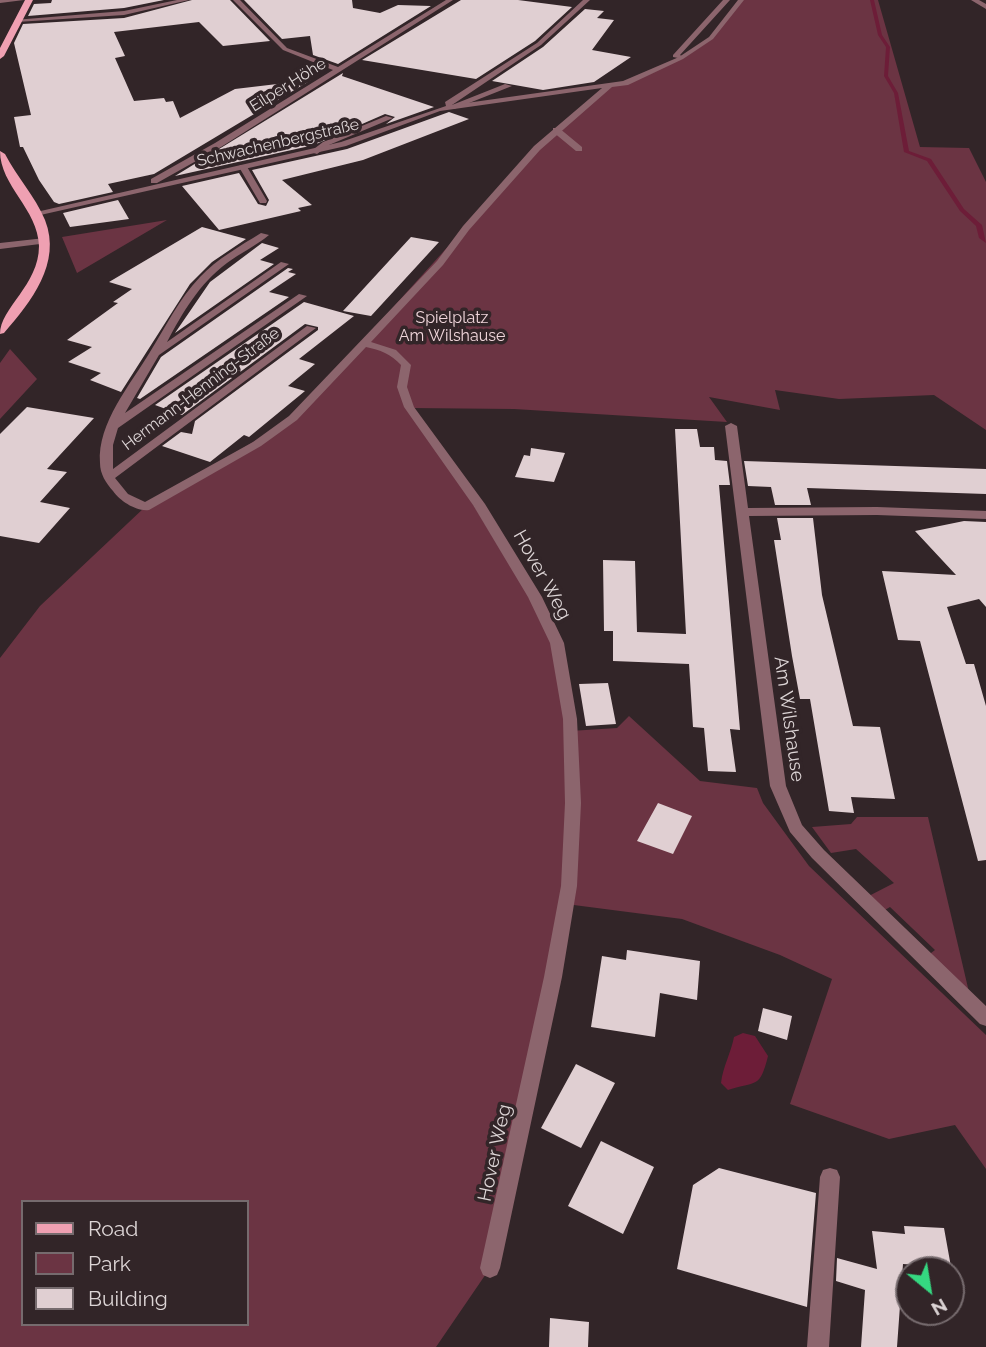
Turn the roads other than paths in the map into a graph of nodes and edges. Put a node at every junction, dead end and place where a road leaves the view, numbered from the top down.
1 (21, 0) edge
2 (29, 0) edge
3 (186, 0) edge
4 (236, 0) edge
5 (450, 0) edge
6 (587, 0) edge
7 (727, 0) edge
8 (741, 0) edge
9 (974, 0) edge
10 (0, 1) edge
11 (986, 7) edge
12 (17, 20) junction
13 (0, 56) edge
14 (681, 58) junction
15 (339, 70) junction
16 (508, 86) dead end
17 (608, 87) junction
18 (451, 107) junction
19 (439, 109) junction
20 (389, 118) dead end
21 (556, 130) junction
22 (579, 149) dead end
23 (314, 152) junction
24 (0, 154) edge
25 (243, 167) junction
26 (137, 190) junction
27 (263, 201) dead end
28 (36, 213) junction
29 (264, 235) dead end
30 (45, 241) junction
31 (0, 246) edge
32 (284, 264) dead end
33 (302, 296) dead end
34 (311, 328) dead end
35 (0, 330) edge
36 (364, 343) junction
37 (155, 355) junction
38 (731, 426) dead end
39 (113, 427) junction
40 (110, 476) junction
41 (742, 512) junction
42 (986, 515) edge
43 (986, 1018) edge
44 (830, 1177) dead end
45 (490, 1268) dead end
46 (817, 1347) edge

1 - 10 street
2 - 12 main road
3 - 12 street
4 - 15 street
5 - 15 street, Eilper Höhe
6 - 19 street
7 - 14 street
8 - 14 street
9 - 11 street
12 - 13 main road
14 - 17 street
15 - 26 street, Eilper Höhe
16 - 18 street
17 - 18 street, Schwachenbergstraße
17 - 21 street
18 - 19 street, Schwachenbergstraße
19 - 23 street, Schwachenbergstraße
20 - 23 street
21 - 22 street
21 - 36 street
23 - 25 street, Schwachenbergstraße
24 - 28 main road
25 - 26 street, Schwachenbergstraße
25 - 27 street
26 - 28 street, Schwachenbergstraße
28 - 30 main road
29 - 37 street, Hermann-Henning-Straße
30 - 31 street
30 - 35 main road
32 - 37 street, Hermann-Henning-Straße
33 - 39 street, Hermann-Henning-Straße
34 - 40 street, Hermann-Henning-Straße
36 - 40 street
36 - 45 street, Hover Weg
37 - 39 street, Hermann-Henning-Straße
38 - 41 street, Am Wilshause
39 - 40 street, Hermann-Henning-Straße
41 - 42 street
41 - 43 street, Am Wilshause
44 - 46 street

